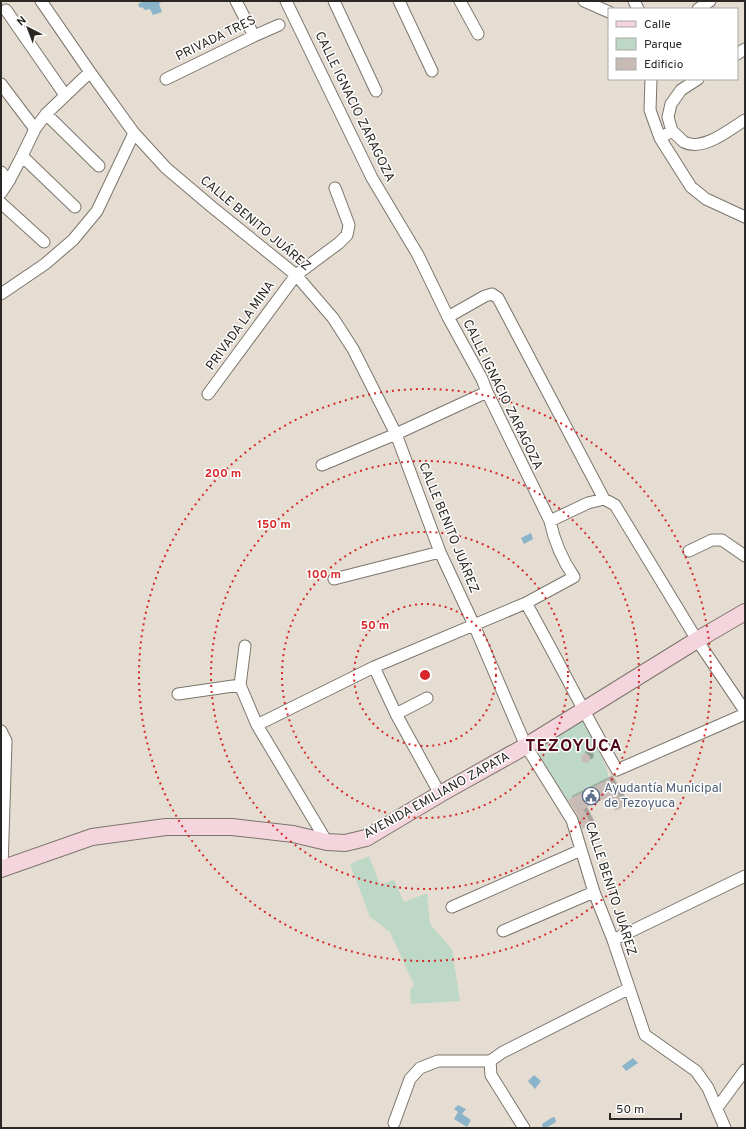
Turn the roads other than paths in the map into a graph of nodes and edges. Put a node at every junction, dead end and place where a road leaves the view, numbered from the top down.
1 (41, 1) edge
2 (236, 1) edge
3 (286, 1) edge
4 (334, 1) edge
5 (399, 1) edge
6 (460, 1) edge
7 (584, 1) edge
8 (710, 1) edge
9 (700, 8) edge
10 (6, 10) dead end
11 (608, 12) edge
12 (279, 25) dead end
13 (478, 34) dead end
14 (254, 36) junction
15 (432, 71) dead end
16 (90, 72) junction
17 (166, 79) dead end
18 (651, 80) edge
19 (696, 80) edge
20 (1, 84) edge
21 (376, 91) dead end
22 (64, 95) junction
23 (46, 114) junction
24 (745, 120) edge
25 (35, 128) junction
26 (672, 131) junction
27 (134, 132) junction
28 (660, 138) junction
29 (22, 156) junction
30 (99, 166) dead end
31 (1, 172) edge
32 (9, 182) junction
33 (335, 188) dead end
34 (1, 192) edge
35 (1, 203) edge
36 (75, 207) dead end
37 (745, 217) edge
38 (44, 242) dead end
39 (296, 275) junction
40 (1, 294) edge
41 (448, 317) junction
42 (487, 392) junction
43 (208, 394) dead end
44 (396, 434) junction
45 (322, 465) dead end
46 (604, 499) junction
47 (550, 521) junction
48 (689, 551) dead end
49 (440, 552) junction
50 (745, 556) edge
51 (334, 579) dead end
52 (526, 603) junction
53 (745, 612) edge
54 (474, 625) junction
55 (697, 640) junction
56 (245, 646) dead end
57 (374, 667) junction
58 (240, 685) junction
59 (178, 694) dead end
60 (427, 698) dead end
61 (583, 711) junction
62 (745, 711) edge
63 (396, 714) junction
64 (745, 714) edge
65 (257, 725) junction
66 (1, 731) edge
67 (526, 746) junction
68 (440, 794) junction
69 (327, 842) junction
70 (581, 850) junction
71 (2, 868) edge
72 (745, 876) edge
73 (594, 892) junction
74 (452, 907) dead end
75 (503, 931) dead end
76 (613, 940) junction
77 (628, 989) junction
78 (490, 1061) junction
79 (745, 1070) edge
80 (717, 1108) junction
81 (394, 1123) dead end
82 (524, 1128) edge
83 (725, 1128) edge

1 - 16 street, CALLE BENITO JUÁREZ
2 - 14 street
3 - 41 street, CALLE IGNACIO ZARAGOZA
4 - 21 street
5 - 15 street
6 - 13 street
7 - 11 street
8 - 9 street
10 - 22 street
12 - 14 street, PRIVADA TRES
14 - 17 street, PRIVADA TRES
16 - 22 street
16 - 27 street, CALLE BENITO JUÁREZ
18 - 28 street
19 - 26 street
20 - 25 street
22 - 23 street
23 - 25 street
23 - 30 street
24 - 26 street
25 - 29 street
26 - 28 street
27 - 39 street, CALLE BENITO JUÁREZ
27 - 40 street
28 - 37 street
29 - 32 street
29 - 36 street
31 - 32 street
32 - 34 street
33 - 39 street, PRIVADA LA MINA
35 - 38 street
39 - 43 street, PRIVADA LA MINA
39 - 44 street, CALLE BENITO JUÁREZ
41 - 42 street, CALLE IGNACIO ZARAGOZA
41 - 46 street
42 - 44 street
42 - 47 street, CALLE IGNACIO ZARAGOZA
44 - 45 street
44 - 49 street, CALLE BENITO JUÁREZ
46 - 47 street
46 - 55 street
47 - 52 street, CALLE IGNACIO ZARAGOZA
48 - 50 street
49 - 51 street
49 - 54 street, CALLE BENITO JUÁREZ
52 - 54 street
52 - 61 street
53 - 55 street, AVENIDA EMILIANO ZAPATA
54 - 57 street
54 - 67 street, CALLE BENITO JUÁREZ
55 - 61 street, AVENIDA EMILIANO ZAPATA
55 - 62 street
56 - 58 street
57 - 63 street
57 - 65 street
58 - 59 street
58 - 65 street
60 - 63 street
61 - 64 street
61 - 67 street, AVENIDA EMILIANO ZAPATA
63 - 68 street
65 - 69 street
66 - 71 street
67 - 68 street, AVENIDA EMILIANO ZAPATA
67 - 70 street, CALLE BENITO JUÁREZ
68 - 69 street, AVENIDA EMILIANO ZAPATA
69 - 71 street, AVENIDA EMILIANO ZAPATA
70 - 73 street, CALLE BENITO JUÁREZ
70 - 74 street
72 - 76 street
73 - 75 street
73 - 76 street, CALLE BENITO JUÁREZ
76 - 77 street, CALLE BENITO JUÁREZ
77 - 78 street
77 - 80 street, CALLE BENITO JUÁREZ
78 - 81 street
78 - 82 street
79 - 80 street
80 - 83 street, CALLE BENITO JUÁREZ

